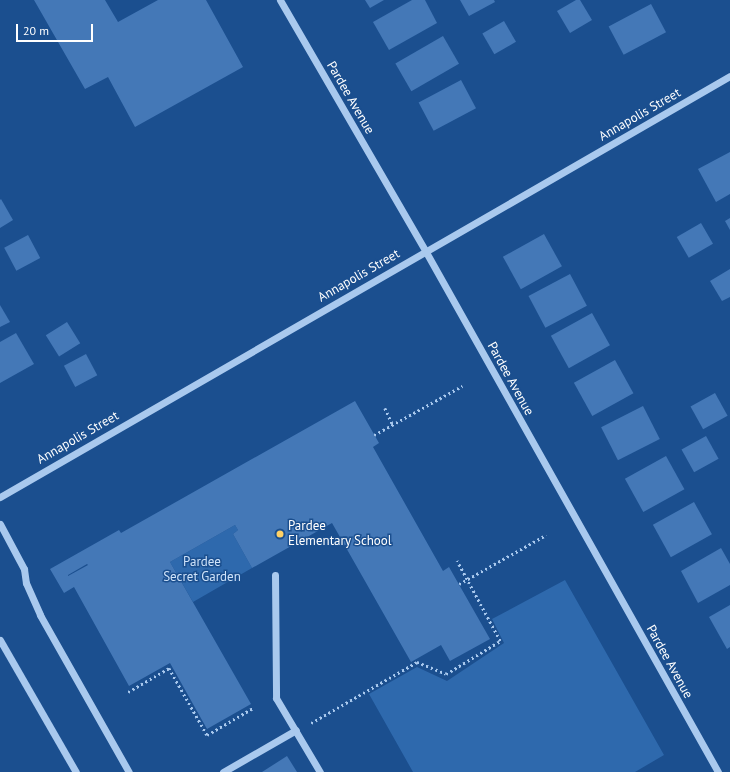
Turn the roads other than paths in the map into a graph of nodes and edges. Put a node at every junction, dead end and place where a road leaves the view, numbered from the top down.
1 (280, 0) edge
2 (730, 76) edge
3 (426, 252) junction
4 (0, 497) edge
5 (0, 524) edge
6 (275, 576) dead end
7 (0, 640) edge
8 (296, 730) junction
9 (76, 772) edge
10 (129, 772) edge
11 (222, 772) edge
12 (320, 772) edge
13 (718, 772) edge

1 - 3 street, Pardee Avenue
2 - 3 street, Annapolis Street
3 - 4 street, Annapolis Street
3 - 13 street, Pardee Avenue
5 - 10 street
6 - 8 street
7 - 9 street
8 - 11 street
8 - 12 street

